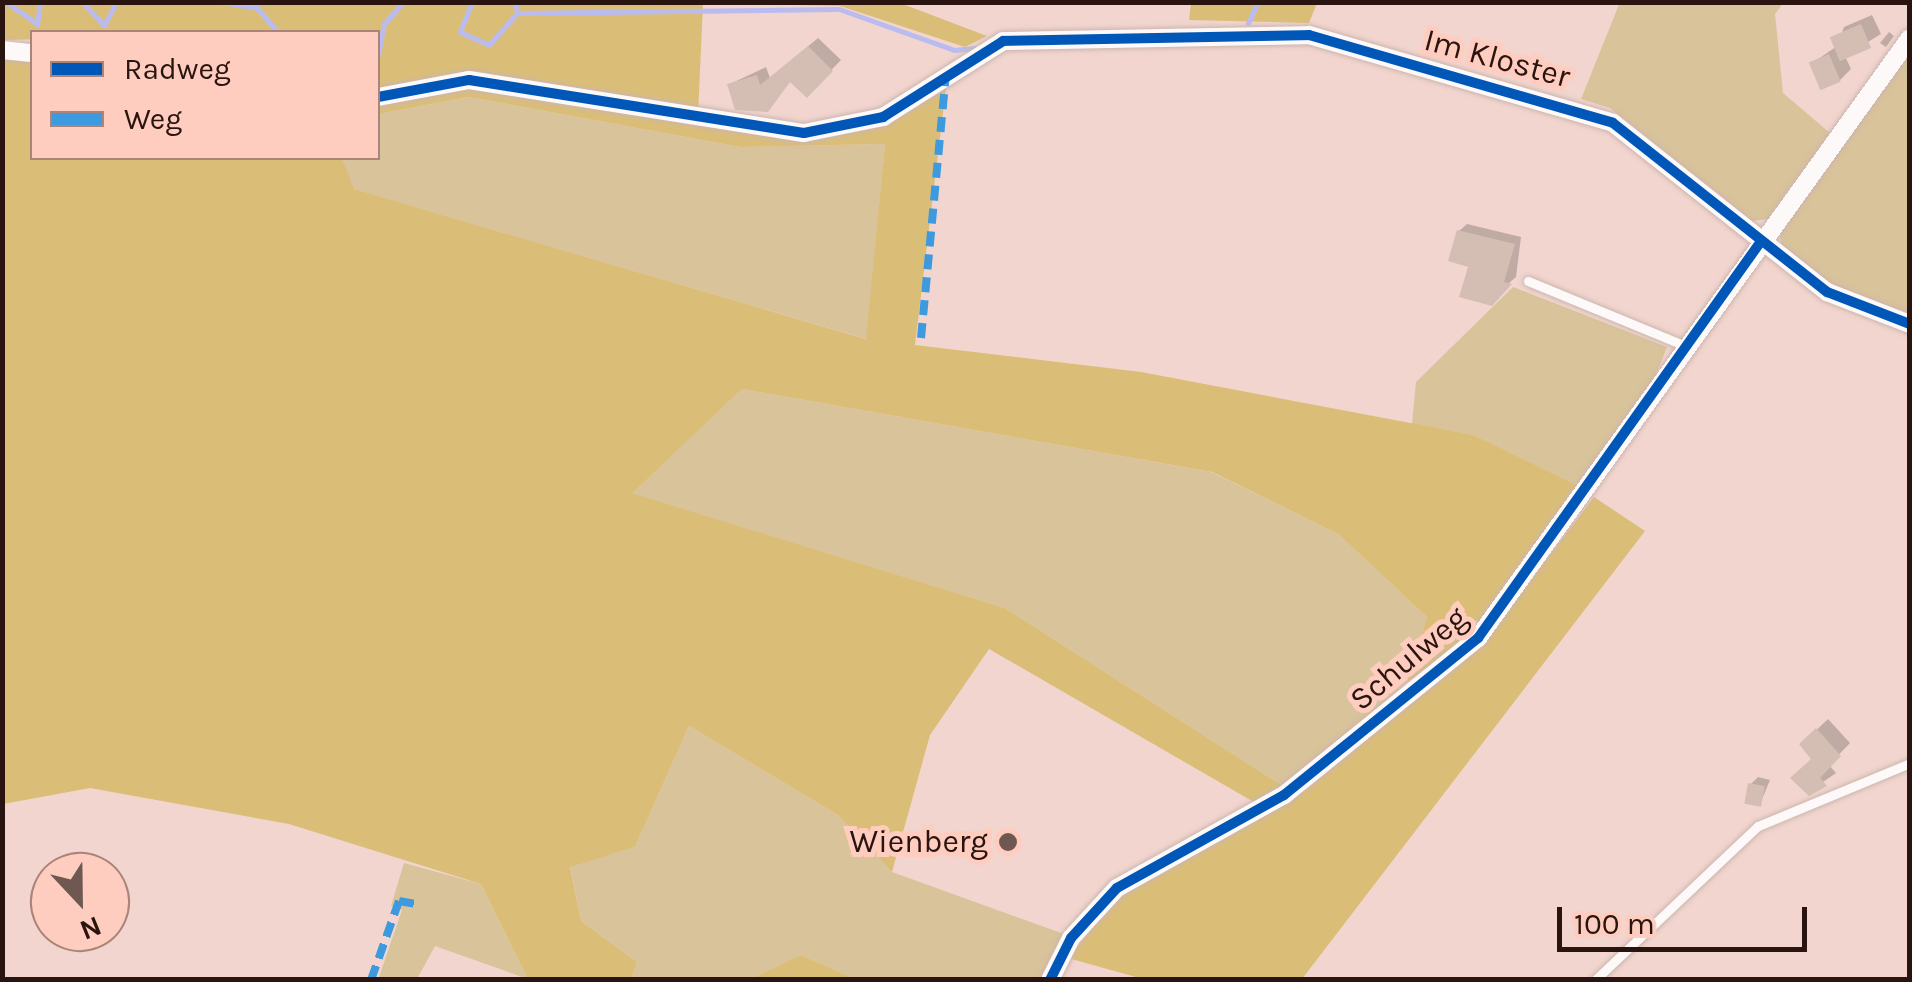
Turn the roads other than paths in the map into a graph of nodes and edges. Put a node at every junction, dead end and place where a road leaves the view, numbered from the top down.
1 (1910, 38) edge
2 (2, 50) edge
3 (30, 53) edge
4 (380, 97) edge
5 (1760, 243) junction
6 (1528, 281) dead end
7 (1910, 324) edge
8 (1686, 346) junction
9 (1910, 763) edge
10 (1050, 980) edge
11 (1594, 980) edge

1 - 5 street, Schulweg
2 - 3 street
4 - 5 street, Im Kloster
5 - 7 street, Im Kloster
5 - 8 street, Schulweg
6 - 8 lane
8 - 10 street, Schulweg
9 - 11 lane

